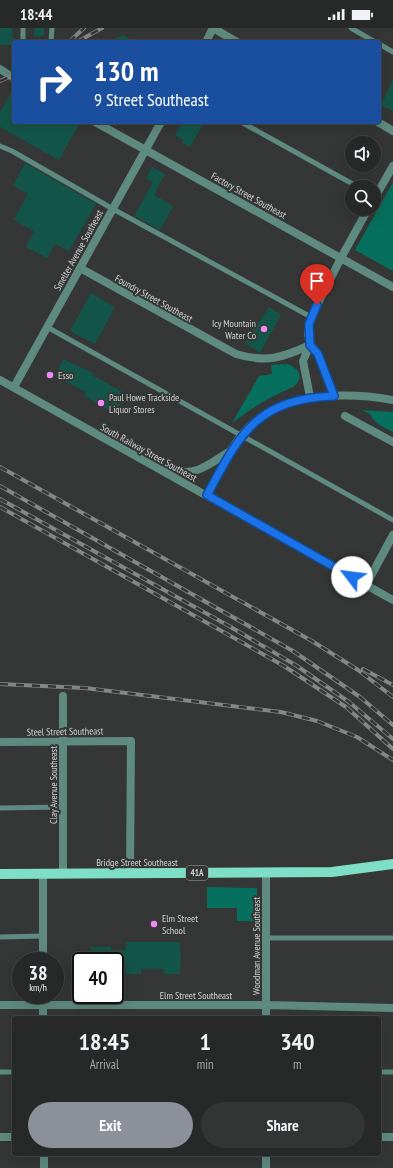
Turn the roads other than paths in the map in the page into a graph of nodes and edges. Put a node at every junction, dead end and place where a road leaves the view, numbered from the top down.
1 (23, 28) edge
2 (52, 28) edge
3 (213, 28) edge
4 (351, 28) edge
5 (23, 40) edge
6 (51, 40) edge
7 (207, 40) edge
8 (234, 40) edge
9 (372, 40) edge
10 (381, 45) edge
11 (393, 52) edge
12 (0, 69) edge
13 (12, 75) edge
14 (99, 124) edge
15 (160, 124) edge
16 (245, 124) edge
17 (381, 124) edge
18 (393, 131) edge
19 (0, 146) edge
20 (145, 150) junction
21 (393, 166) edge
22 (345, 180) edge
23 (381, 186) edge
24 (113, 209) junction
25 (364, 216) edge
26 (341, 258) junction
27 (80, 268) junction
28 (382, 281) junction
29 (393, 281) edge
30 (393, 287) edge
31 (312, 317) junction
32 (47, 327) junction
33 (310, 345) junction
34 (0, 380) edge
35 (14, 387) junction
36 (334, 396) junction
37 (310, 397) junction
38 (393, 400) edge
39 (345, 416) dead end
40 (242, 436) junction
41 (393, 442) edge
42 (231, 450) junction
43 (133, 454) junction
44 (207, 495) junction
45 (393, 520) edge
46 (393, 535) edge
47 (366, 585) junction
48 (393, 600) edge
49 (63, 696) dead end
50 (63, 741) junction
51 (0, 742) edge
52 (63, 807) junction
53 (0, 808) edge
54 (393, 864) edge
55 (266, 873) junction
56 (0, 874) edge
57 (43, 874) junction
58 (63, 874) junction
59 (130, 874) junction
60 (44, 936) junction
61 (0, 937) edge
62 (266, 938) junction
63 (393, 938) edge
64 (44, 952) edge
65 (0, 1005) edge
66 (44, 1005) junction
67 (266, 1005) junction
68 (393, 1008) edge
69 (44, 1016) edge
70 (266, 1016) edge
71 (0, 1072) edge
72 (12, 1072) edge
73 (381, 1072) edge
74 (393, 1072) edge
75 (0, 1137) edge
76 (12, 1137) edge
77 (381, 1137) edge
78 (393, 1137) edge
79 (44, 1156) edge
80 (266, 1156) edge
81 (44, 1168) edge
82 (266, 1168) edge

1 - 5 lane
2 - 6 lane
3 - 7 street
3 - 8 street
4 - 9 lane
10 - 11 lane
12 - 13 street
14 - 20 street, Factory Street Southeast
15 - 20 street, Smelter Avenue Southeast
16 - 22 lane
17 - 18 street
19 - 24 lane
20 - 24 street, Smelter Avenue Southeast
20 - 26 street, Factory Street Southeast
21 - 23 street
24 - 27 street, Smelter Avenue Southeast
24 - 31 lane
25 - 26 street
26 - 28 street, Factory Street Southeast
26 - 31 street
27 - 32 street, Smelter Avenue Southeast
27 - 33 street, Foundry Street Southeast
28 - 29 street
28 - 30 street, Factory Street Southeast
31 - 33 street
32 - 35 street, Smelter Avenue Southeast
32 - 40 lane
33 - 36 street
33 - 37 street
34 - 35 street, South Railway Street Southeast
35 - 43 street, South Railway Street Southeast
36 - 37 street
36 - 38 street
37 - 40 street
39 - 41 street
40 - 42 street
40 - 45 lane
42 - 43 street
42 - 44 street
43 - 44 street, South Railway Street Southeast
44 - 47 street, South Railway Street Southeast
46 - 47 street
47 - 48 street, South Railway Street Southeast
49 - 50 street, Clay Avenue Southeast
50 - 51 street, Steel Street Southeast
50 - 52 street, Clay Avenue Southeast
50 - 59 street, Steel Street Southeast
52 - 53 lane
52 - 58 street, Clay Avenue Southeast
54 - 55 main road, Bridge Street Southeast / 41A
55 - 59 main road, Bridge Street Southeast / 41A
55 - 62 street, Woodman Avenue Southeast
56 - 57 main road, Bridge Street Southeast / 41A
57 - 58 main road, Bridge Street Southeast / 41A
57 - 60 street
58 - 59 main road, Bridge Street Southeast / 41A
60 - 61 lane
60 - 64 street
62 - 63 lane
62 - 67 street, Woodman Avenue Southeast
65 - 66 street, Elm Street Southeast
66 - 67 street, Elm Street Southeast
66 - 69 street
67 - 68 street, Elm Street Southeast
67 - 70 street, Woodman Avenue Southeast
71 - 72 lane
73 - 74 lane
75 - 76 street
77 - 78 street
79 - 81 street
80 - 82 street

